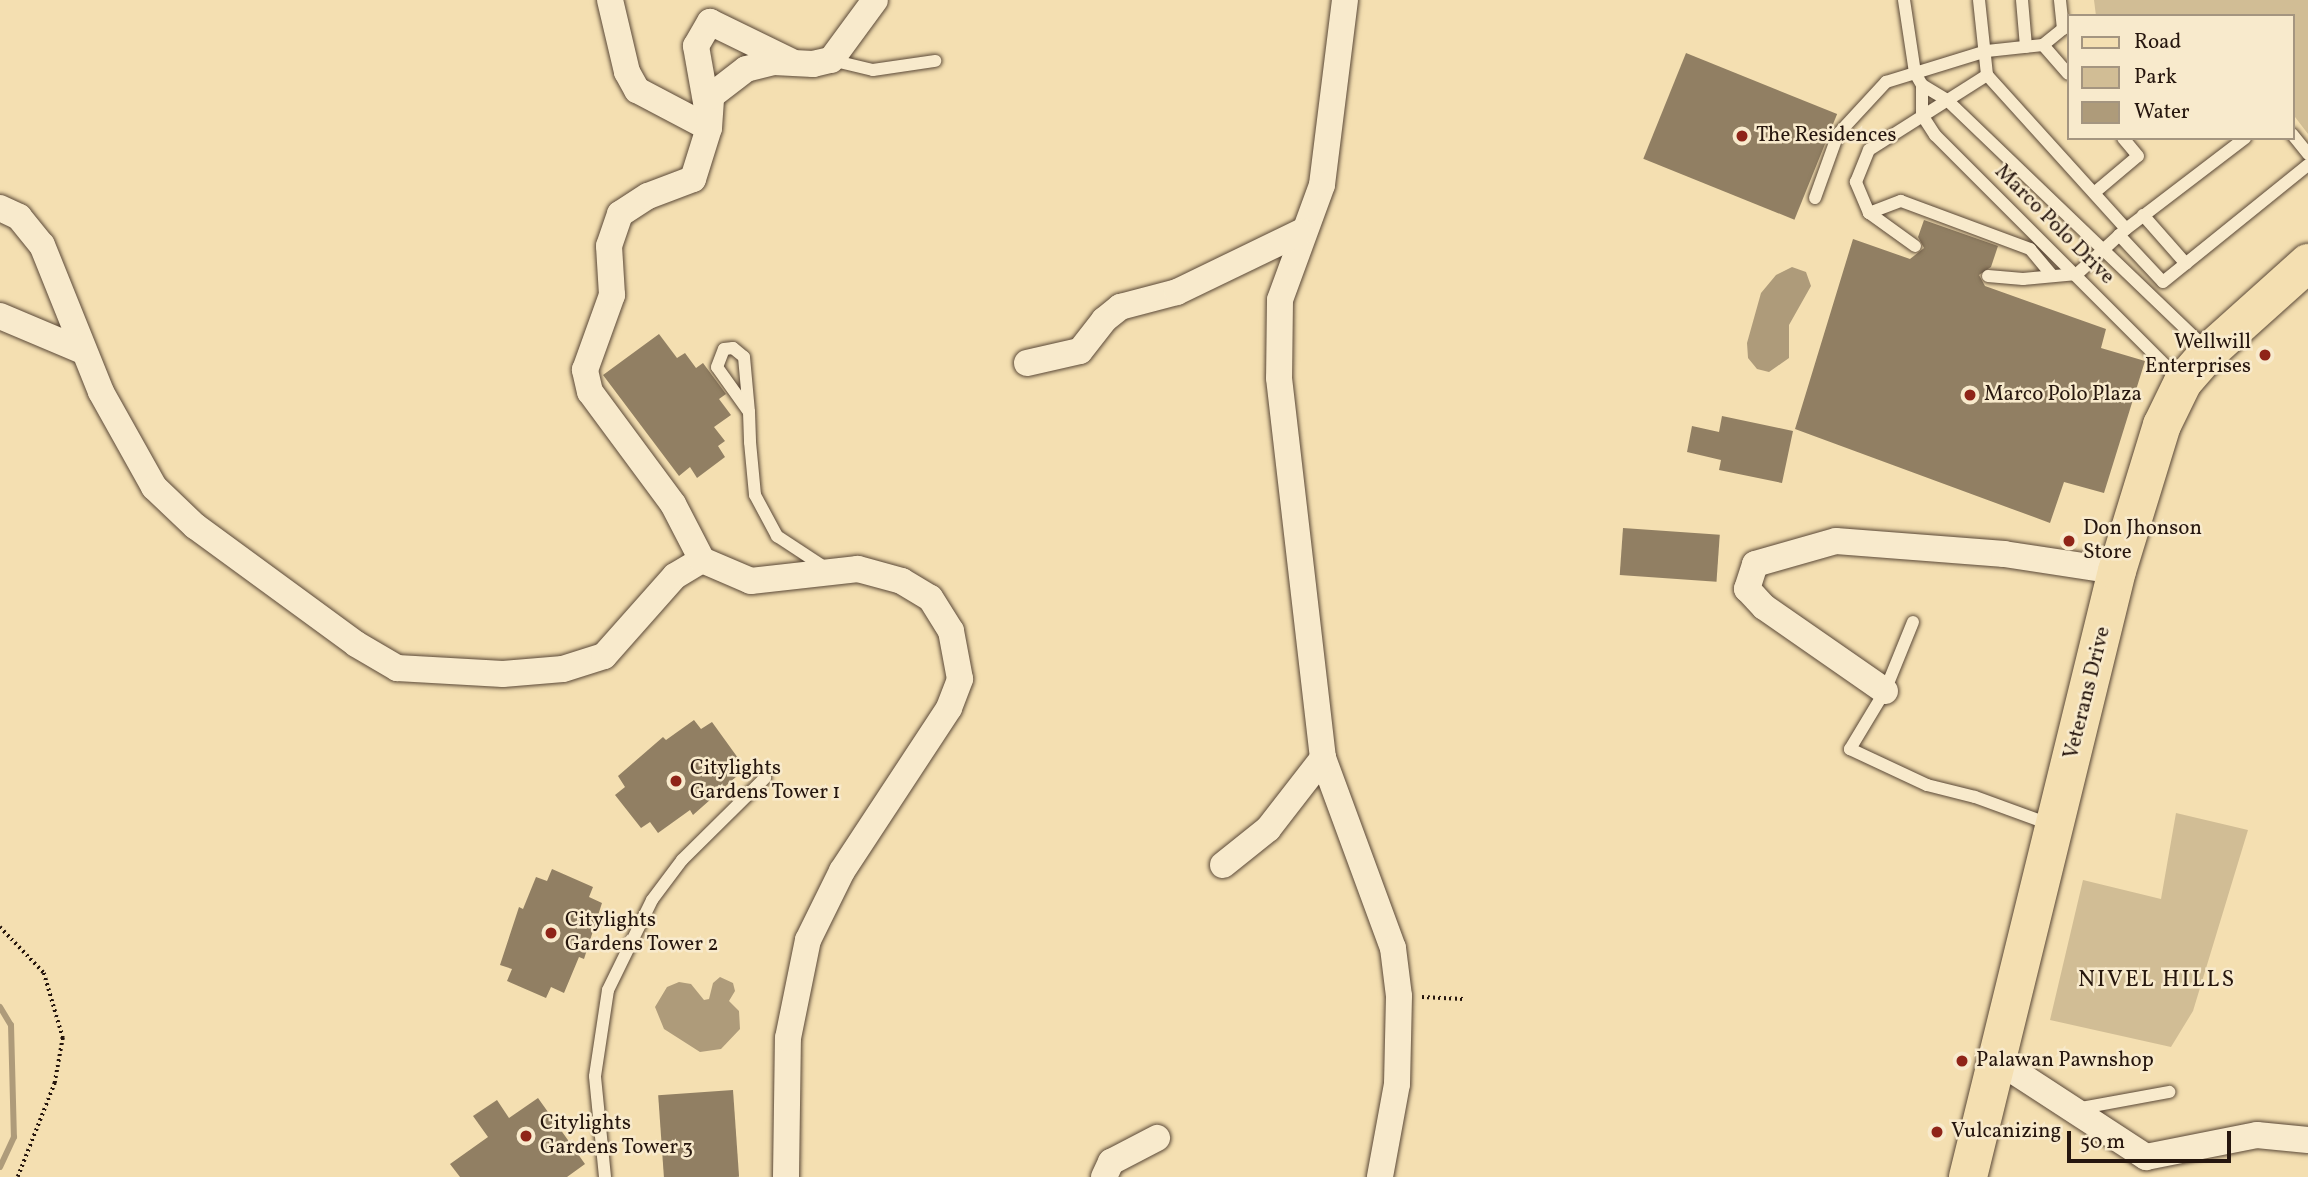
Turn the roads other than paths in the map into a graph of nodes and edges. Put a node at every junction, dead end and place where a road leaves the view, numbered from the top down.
1 (610, 0) edge
2 (875, 0) edge
3 (1345, 0) edge
4 (1904, 0) edge
5 (1979, 0) edge
6 (2022, 0) edge
7 (2060, 0) edge
8 (2043, 45) junction
9 (2026, 47) junction
10 (1987, 51) junction
11 (831, 60) junction
12 (935, 61) dead end
13 (796, 64) junction
14 (2066, 72) edge
15 (1915, 73) junction
16 (1987, 75) junction
17 (1922, 85) junction
18 (1947, 100) junction
19 (1922, 115) junction
20 (708, 118) junction
21 (2294, 136) edge
22 (2125, 140) edge
23 (2242, 140) edge
24 (2308, 154) edge
25 (2308, 165) edge
26 (2094, 193) junction
27 (1815, 198) dead end
28 (0, 208) edge
29 (1869, 213) junction
30 (2143, 215) junction
31 (1301, 232) junction
32 (2123, 232) junction
33 (1915, 246) dead end
34 (2102, 252) junction
35 (2308, 263) edge
36 (2186, 264) junction
37 (2077, 274) junction
38 (1988, 276) dead end
39 (2053, 276) junction
40 (0, 316) edge
41 (83, 351) junction
42 (2210, 351) junction
43 (1027, 363) dead end
44 (744, 365) junction
45 (727, 376) junction
46 (2183, 382) junction
47 (749, 412) junction
48 (702, 560) junction
49 (2117, 571) junction
50 (833, 573) junction
51 (1913, 622) dead end
52 (1885, 691) junction
53 (1324, 758) junction
54 (765, 778) dead end
55 (2056, 827) junction
56 (1223, 865) dead end
57 (1997, 1059) junction
58 (2169, 1092) dead end
59 (2076, 1109) junction
60 (1157, 1138) dead end
61 (2308, 1140) edge
62 (605, 1177) edge
63 (786, 1177) edge
64 (1104, 1177) edge
65 (1380, 1177) edge
66 (1968, 1177) edge

1 - 20 street
2 - 11 street
3 - 31 street
4 - 15 lane, Marco Polo Drive
5 - 10 lane
6 - 9 lane
7 - 8 lane
8 - 9 lane
8 - 14 lane
9 - 10 lane
10 - 15 lane
10 - 16 lane
11 - 12 lane
11 - 13 street
13 - 20 street
13 - 20 street
15 - 17 lane, Marco Polo Drive
15 - 27 lane
16 - 18 lane
16 - 26 lane
17 - 18 lane, Marco Polo Drive
17 - 19 lane
18 - 19 lane
18 - 34 lane, Marco Polo Drive
19 - 29 lane
19 - 37 lane, Marco Polo Drive
20 - 48 street
21 - 24 lane
22 - 26 lane
23 - 30 lane
25 - 36 lane
26 - 32 lane
28 - 41 street
29 - 33 lane
29 - 39 lane
30 - 32 lane
30 - 36 lane
31 - 43 street
31 - 53 street
32 - 34 lane
32 - 36 lane
34 - 37 lane
34 - 42 lane, Marco Polo Drive
35 - 42 main road, Veterans Drive
37 - 39 lane
37 - 46 lane, Marco Polo Drive
38 - 39 lane
40 - 41 street
41 - 48 street
42 - 46 main road, Veterans Drive
44 - 45 lane
44 - 45 lane
44 - 47 lane
45 - 47 lane
46 - 49 main road, Veterans Drive
47 - 50 lane
48 - 50 street
49 - 52 street
49 - 55 main road, Veterans Drive
50 - 63 street
51 - 52 lane
52 - 55 lane
53 - 56 street
53 - 65 street
54 - 62 lane
55 - 57 main road, Veterans Drive
57 - 59 street
57 - 66 main road, Veterans Drive
58 - 59 lane
59 - 61 street
60 - 64 street

